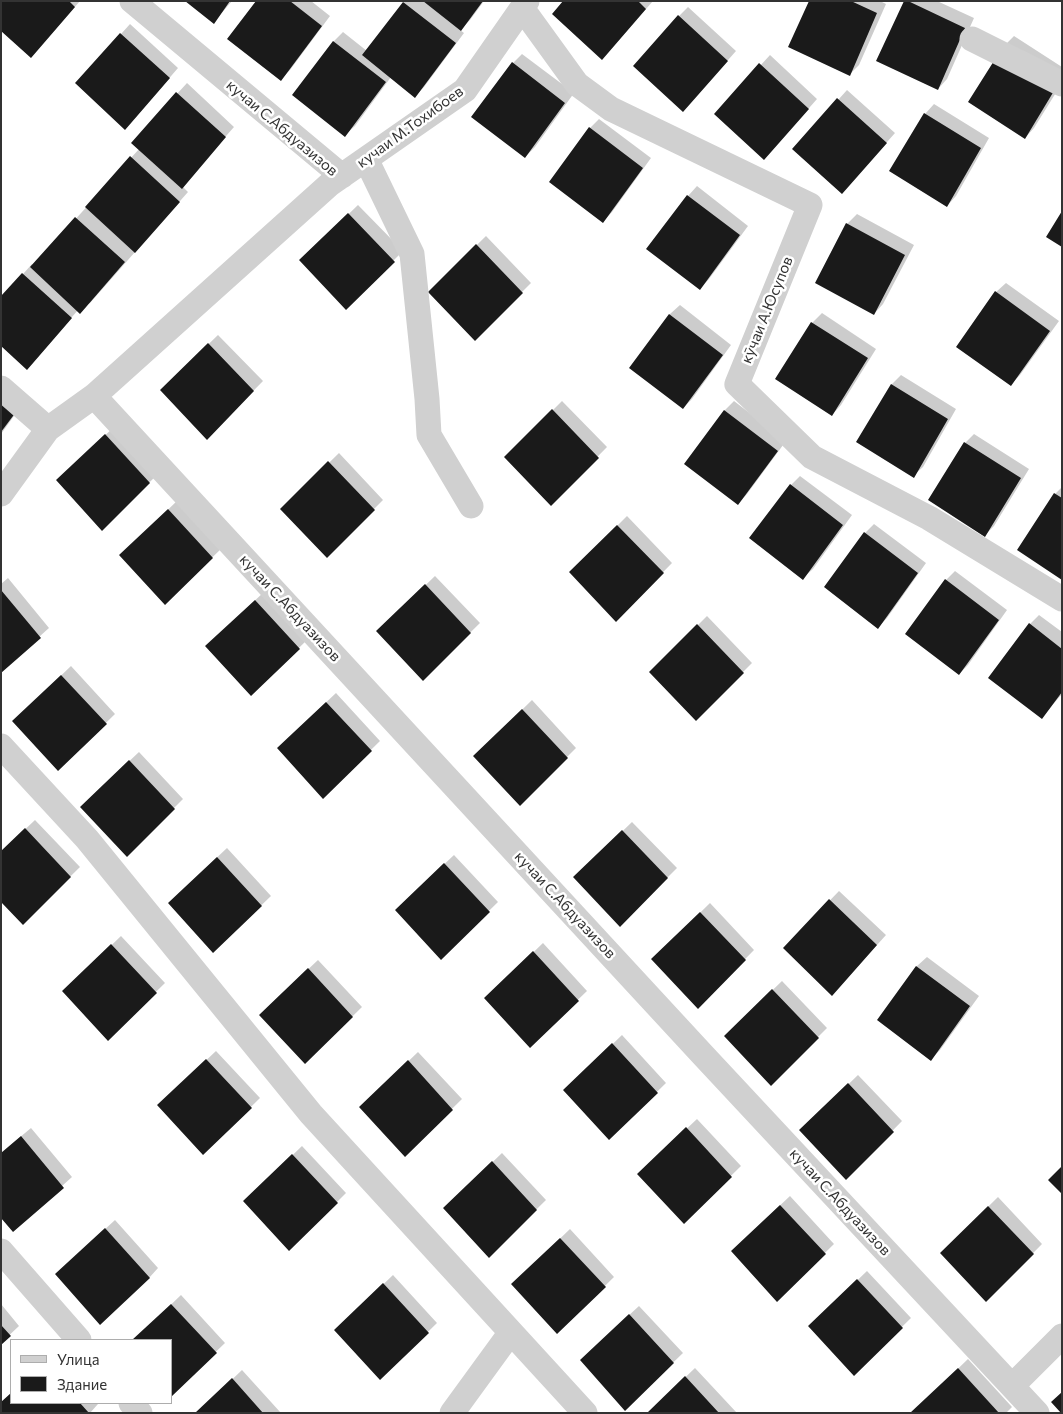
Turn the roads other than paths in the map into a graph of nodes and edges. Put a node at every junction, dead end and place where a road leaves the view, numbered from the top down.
1 (132, 1) edge
2 (524, 5) edge
3 (972, 39) dead end
4 (1062, 84) edge
5 (366, 159) junction
6 (342, 176) junction
7 (1, 388) edge
8 (94, 396) junction
9 (48, 429) junction
10 (1, 494) edge
11 (471, 506) dead end
12 (1062, 599) edge
13 (1, 746) edge
14 (1, 1251) edge
15 (511, 1332) junction
16 (1062, 1336) edge
17 (78, 1339) edge
18 (1012, 1386) junction
19 (452, 1413) edge
20 (585, 1413) edge
21 (1037, 1413) edge

1 - 6 street, кучаи С.Абдуазизов
2 - 5 street, кучаи М.Тохибоев
2 - 12 street, кӯчаи А.Юсупов
3 - 4 street
5 - 6 street, кучаи М.Тохибоев
5 - 11 street
6 - 8 street, кучаи С.Абдуазизов
7 - 9 street
8 - 9 street, кучаи С.Абдуазизов
8 - 18 street, кучаи С.Абдуазизов
9 - 10 street, кучаи С.Абдуазизов
13 - 15 street
14 - 17 street
15 - 19 street
15 - 20 street
16 - 18 street
18 - 21 street, кучаи С.Абдуазизов

